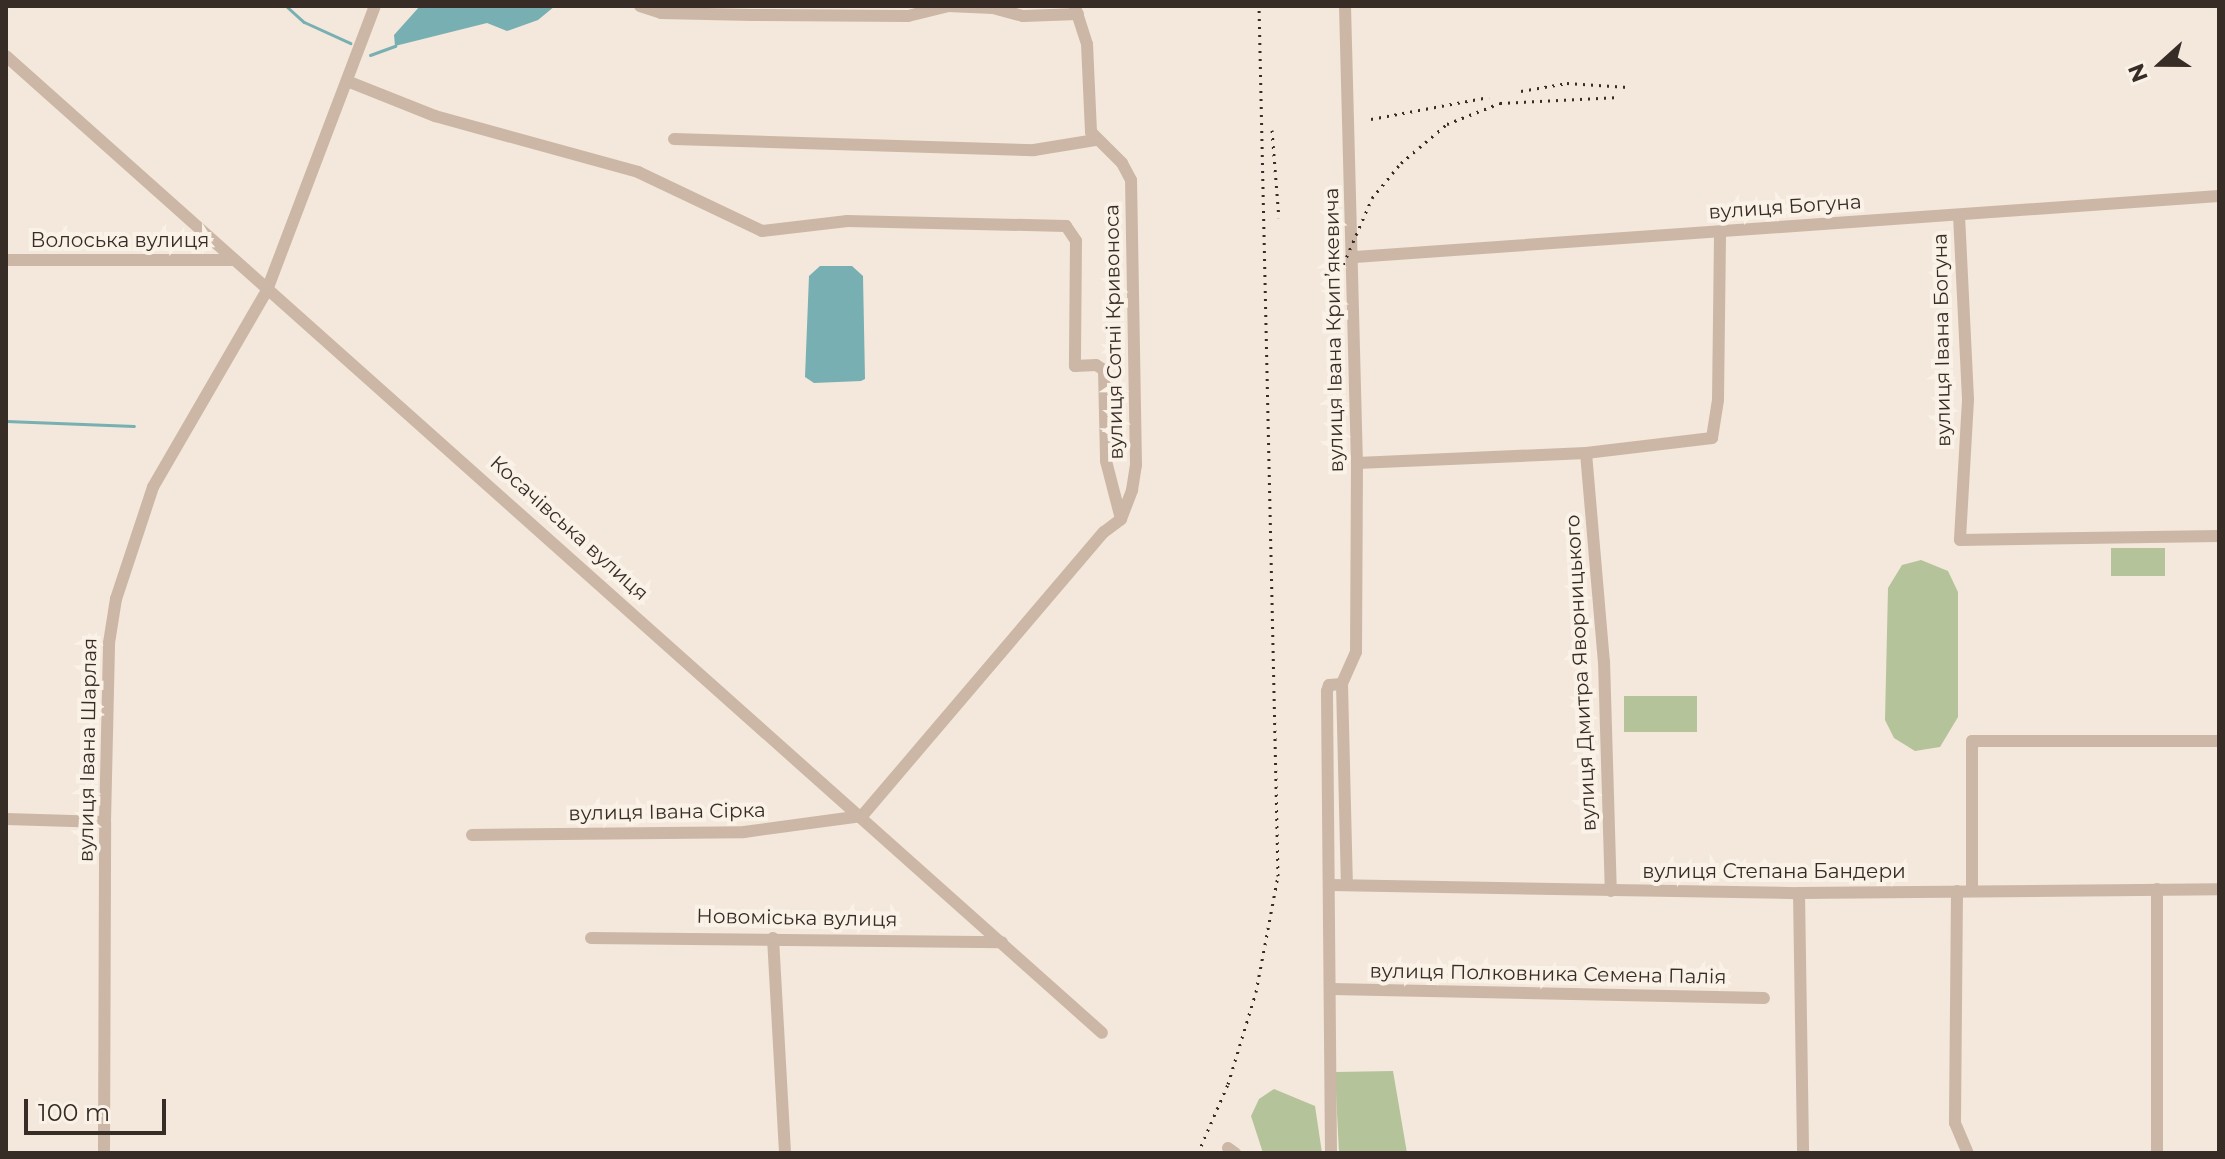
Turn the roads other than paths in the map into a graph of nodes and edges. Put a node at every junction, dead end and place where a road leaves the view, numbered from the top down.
1 (375, 6) edge
2 (640, 6) edge
3 (1345, 6) edge
4 (1077, 10) edge
5 (752, 11) edge
6 (6, 56) edge
7 (347, 81) junction
8 (674, 139) dead end
9 (1095, 140) junction
10 (2219, 196) edge
11 (1959, 215) junction
12 (1720, 232) junction
13 (1355, 257) junction
14 (6, 260) edge
15 (233, 260) junction
16 (267, 290) junction
17 (1586, 453) junction
18 (1357, 463) junction
19 (1121, 519) junction
20 (2219, 536) edge
21 (1342, 684) junction
22 (2219, 741) edge
23 (862, 816) junction
24 (6, 819) edge
25 (105, 822) junction
26 (472, 835) dead end
27 (1330, 885) junction
28 (1347, 885) junction
29 (2157, 889) junction
30 (2219, 889) edge
31 (1611, 891) junction
32 (1957, 891) junction
33 (1972, 891) junction
34 (1799, 893) junction
35 (591, 938) dead end
36 (773, 938) junction
37 (1002, 942) junction
38 (1331, 989) junction
39 (1764, 998) dead end
40 (1102, 1033) dead end
41 (104, 1153) edge
42 (785, 1153) edge
43 (1331, 1153) edge
44 (1803, 1153) edge
45 (1968, 1153) edge
46 (2157, 1153) edge

1 - 7 street, вулиця Івана Шарлая
2 - 5 street
3 - 13 street, вулиця Івана Крипʼякевича
4 - 5 street
4 - 9 street
6 - 15 street, Косачівська вулиця
7 - 16 street, вулиця Івана Шарлая
7 - 19 street
8 - 9 street
9 - 19 street, вулиця Сотні Кривоноса
10 - 11 street, вулиця Богуна
11 - 12 street, вулиця Богуна
11 - 20 street, вулиця Івана Богуна
12 - 13 street, вулиця Богуна
12 - 17 street
13 - 18 street, вулиця Івана Крипʼякевича
14 - 15 street, Волоська вулиця
15 - 16 street, Косачівська вулиця
16 - 23 street, Косачівська вулиця
16 - 25 street, вулиця Івана Шарлая
17 - 18 street
17 - 31 street, вулиця Дмитра Яворницького
18 - 21 street, вулиця Івана Крипʼякевича
19 - 23 street, вулиця Сотні Кривоноса
21 - 27 street
21 - 28 street
22 - 33 street
23 - 26 street, вулиця Івана Сірка
23 - 37 street, Косачівська вулиця
24 - 25 street
25 - 41 street, вулиця Івана Шарлая
27 - 28 street, вулиця Степана Бандери
27 - 38 street
28 - 31 street, вулиця Степана Бандери
29 - 30 street, вулиця Степана Бандери
29 - 33 street, вулиця Степана Бандери
29 - 46 street
31 - 34 street, вулиця Степана Бандери
32 - 33 street, вулиця Степана Бандери
32 - 34 street, вулиця Степана Бандери
32 - 45 street
34 - 44 street
35 - 36 street, Новоміська вулиця
36 - 37 street, Новоміська вулиця
36 - 42 street
37 - 40 street, Косачівська вулиця
38 - 39 street, вулиця Полковника Семена Палія
38 - 43 street

